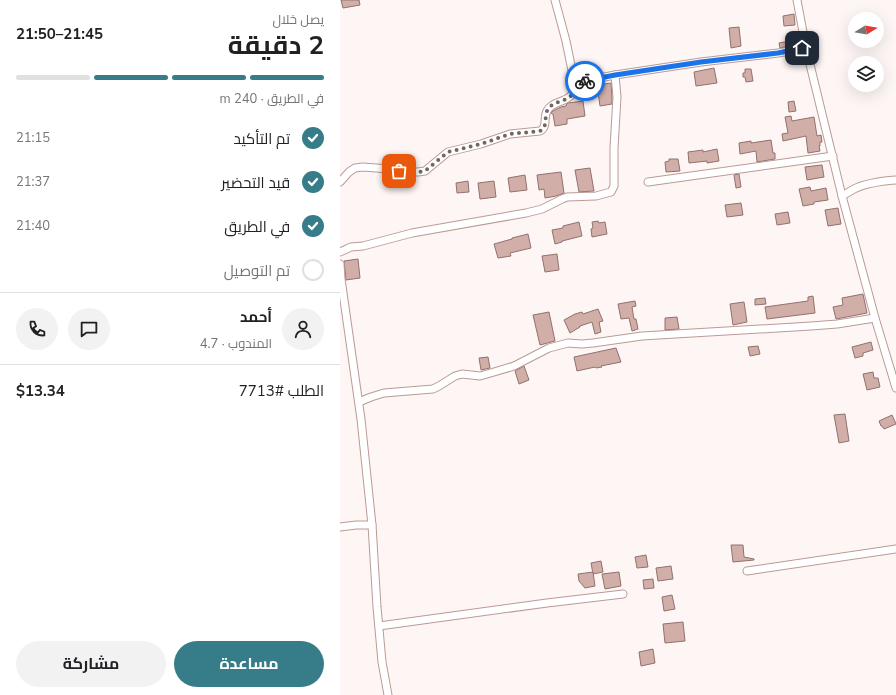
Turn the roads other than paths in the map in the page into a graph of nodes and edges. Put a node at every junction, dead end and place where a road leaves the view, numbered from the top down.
1 (555, 0) edge
2 (797, 0) edge
3 (806, 48) junction
4 (615, 75) junction
5 (575, 82) junction
6 (833, 156) junction
7 (896, 180) edge
8 (340, 182) edge
9 (648, 182) dead end
10 (842, 196) junction
11 (340, 252) edge
12 (340, 264) edge
13 (341, 279) edge
14 (875, 318) junction
15 (896, 388) edge
16 (359, 402) junction
17 (372, 525) junction
18 (340, 527) edge
19 (896, 549) edge
20 (747, 572) dead end
21 (623, 594) dead end
22 (379, 626) junction
23 (388, 695) edge

1 - 5 street
2 - 3 street
3 - 4 street
3 - 6 street
4 - 5 street
4 - 11 street
5 - 8 street
6 - 9 street
6 - 10 street
7 - 10 street
10 - 14 street
12 - 13 street
13 - 16 street
14 - 15 street
14 - 16 street
16 - 17 street
17 - 18 street
17 - 22 street
19 - 20 street
21 - 22 street
22 - 23 street

